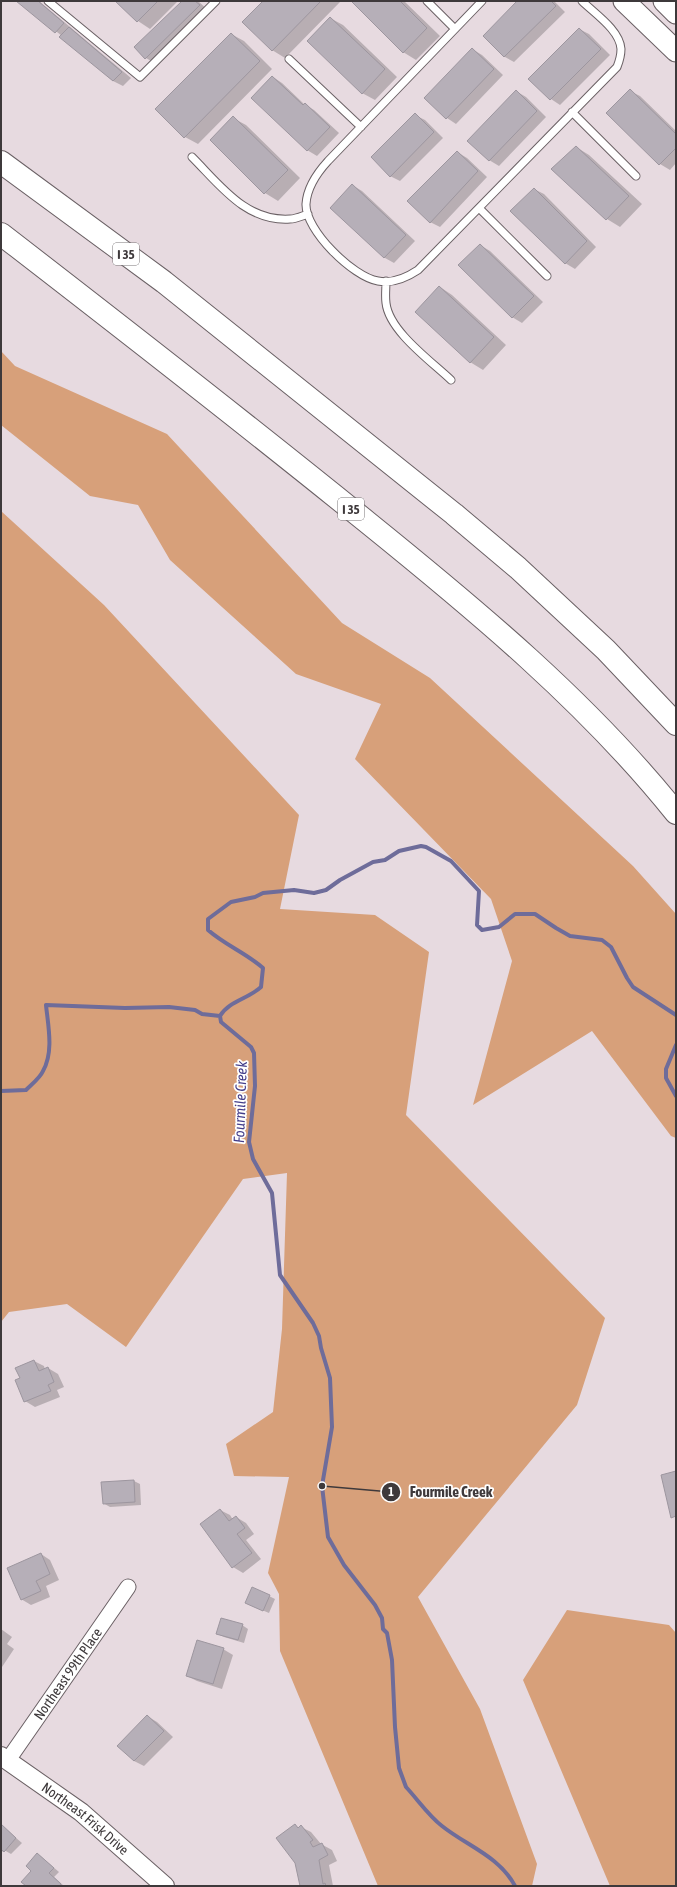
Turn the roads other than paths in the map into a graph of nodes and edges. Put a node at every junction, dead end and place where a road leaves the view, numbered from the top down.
1 (48, 1) edge
2 (215, 1) edge
3 (427, 1) edge
4 (482, 1) edge
5 (582, 1) edge
6 (624, 1) edge
7 (664, 1) edge
8 (676, 13) edge
9 (455, 29) junction
10 (676, 51) edge
11 (288, 59) dead end
12 (572, 112) junction
13 (361, 127) junction
14 (192, 157) dead end
15 (1, 162) edge
16 (636, 176) dead end
17 (479, 208) junction
18 (308, 214) junction
19 (1, 234) edge
20 (547, 276) dead end
21 (386, 281) junction
22 (451, 380) dead end
23 (676, 724) edge
24 (676, 813) edge
25 (128, 1587) dead end
26 (5, 1758) edge
27 (165, 1886) edge

1 - 2 lane
3 - 9 lane
4 - 9 lane
5 - 12 lane
6 - 10 main road
7 - 8 main road
9 - 13 lane
11 - 13 lane
12 - 16 lane
12 - 17 lane
13 - 18 lane
14 - 18 lane
15 - 23 highway, I 35
17 - 20 lane
17 - 21 lane
18 - 21 lane
19 - 24 highway, I 35
21 - 22 lane
25 - 26 street, Northeast 99th Place
26 - 27 street, Northeast Frisk Drive

